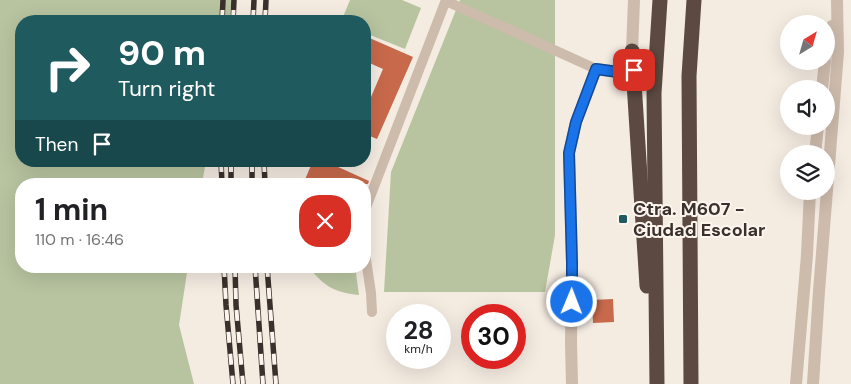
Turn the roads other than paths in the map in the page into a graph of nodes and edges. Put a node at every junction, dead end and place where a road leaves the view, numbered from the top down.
1 (634, 0) edge
2 (660, 0) edge
3 (694, 0) edge
4 (446, 1) edge
5 (837, 1) edge
6 (834, 15) edge
7 (632, 51) joint
8 (596, 69) junction
9 (634, 70) junction
10 (371, 195) edge
11 (809, 200) edge
12 (807, 255) junction
13 (368, 273) edge
14 (372, 312) dead end
15 (572, 384) edge
16 (656, 384) edge
17 (691, 384) edge
18 (796, 384) edge
19 (804, 384) edge
20 (813, 384) edge

1 - 7 street
2 - 16 highway
3 - 17 highway
4 - 8 lane
4 - 10 lane
5 - 6 street
5 - 20 street
7 - 9 highway
8 - 9 street
8 - 15 street
9 - 16 highway
11 - 12 street
12 - 18 street
12 - 19 street
13 - 14 lane

